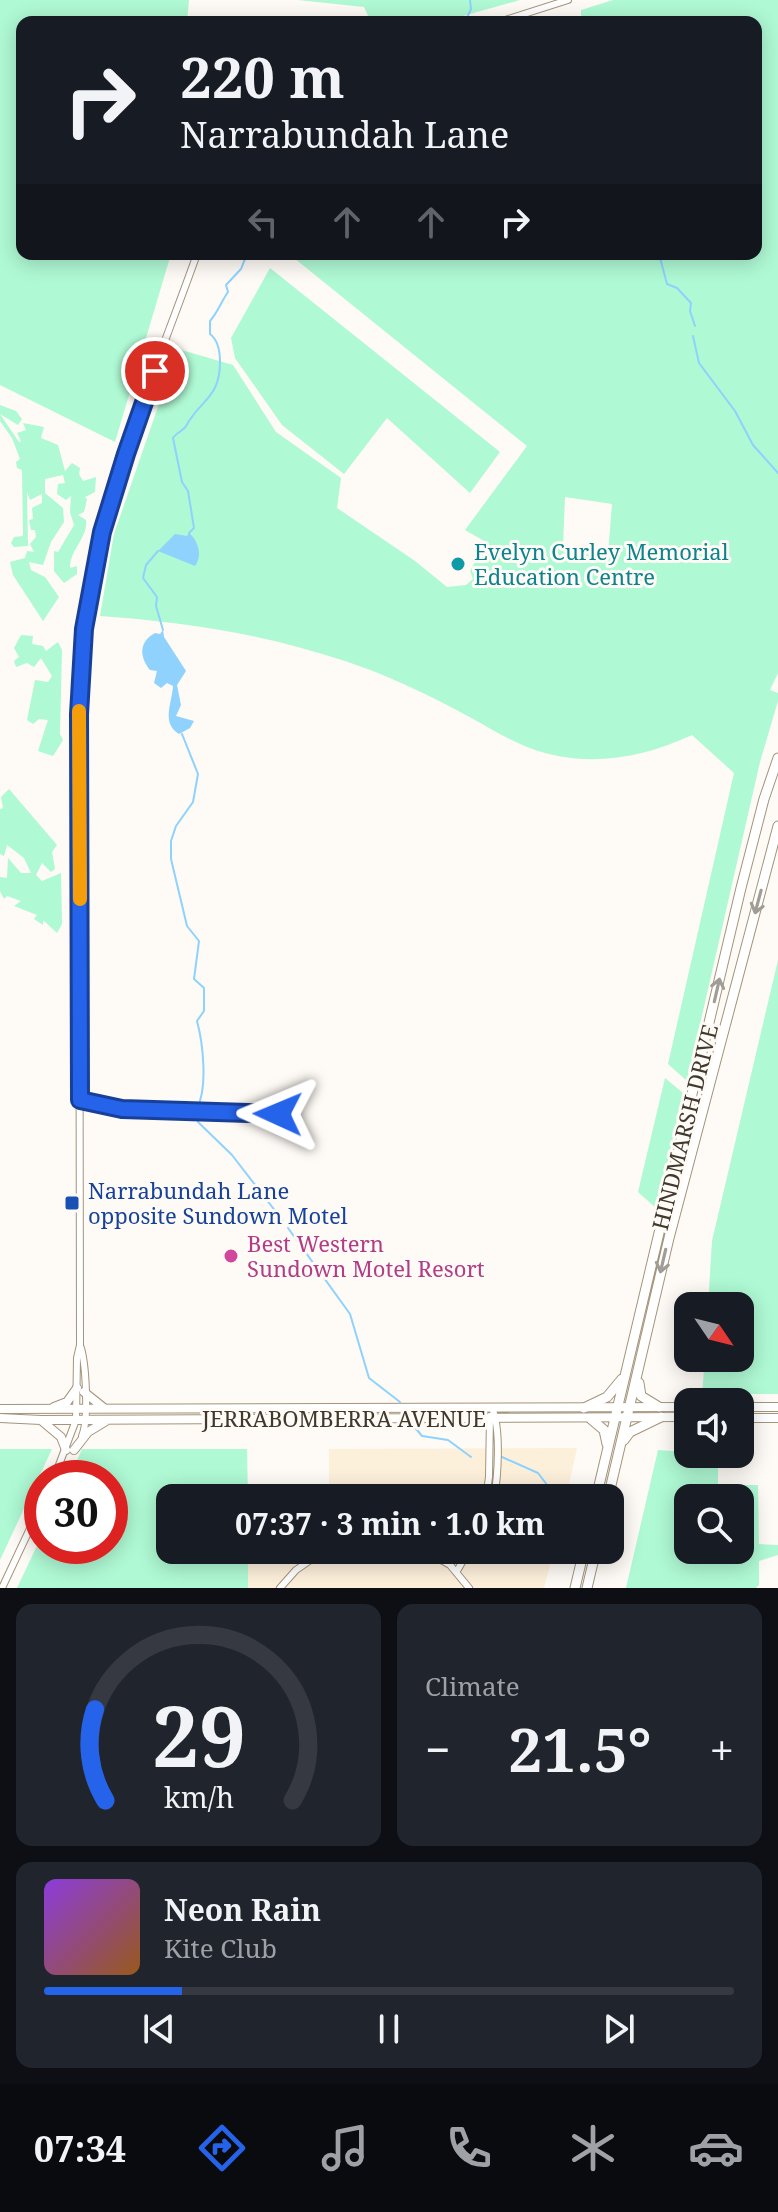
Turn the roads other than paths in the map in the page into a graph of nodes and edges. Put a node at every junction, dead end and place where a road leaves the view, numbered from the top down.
1 (568, 0) edge
2 (518, 16) edge
3 (195, 260) edge
4 (778, 758) edge
5 (778, 826) edge
6 (692, 1093) junction
7 (705, 1096) junction
8 (80, 1100) junction
9 (278, 1114) dead end
10 (644, 1344) junction
11 (627, 1369) junction
12 (81, 1390) junction
13 (617, 1407) junction
14 (754, 1407) edge
15 (778, 1407) edge
16 (104, 1408) junction
17 (474, 1408) junction
18 (492, 1408) junction
19 (584, 1408) junction
20 (0, 1409) edge
21 (49, 1409) junction
22 (674, 1410) edge
23 (660, 1412) junction
24 (628, 1413) junction
25 (674, 1414) edge
26 (82, 1415) junction
27 (0, 1418) edge
28 (110, 1418) junction
29 (754, 1418) edge
30 (778, 1418) edge
31 (475, 1419) junction
32 (493, 1419) junction
33 (591, 1419) junction
34 (615, 1419) junction
35 (41, 1420) junction
36 (622, 1442) junction
37 (608, 1447) junction
38 (70, 1450) junction
39 (64, 1460) edge
40 (488, 1484) edge
41 (496, 1484) edge
42 (599, 1484) edge
43 (612, 1484) edge
44 (24, 1541) edge
45 (305, 1564) edge
46 (461, 1564) edge
47 (581, 1564) edge
48 (593, 1564) edge
49 (450, 1565) edge
50 (457, 1571) junction
51 (2, 1588) edge
52 (280, 1588) edge
53 (469, 1588) edge
54 (575, 1588) edge
55 (587, 1588) edge

1 - 2 street
3 - 8 street
6 -> 4 main road, HINDMARSH DRIVE
5 -> 7 main road, HINDMARSH DRIVE
6 - 7 main road
6 - 11 main road, HINDMARSH DRIVE
7 -> 10 main road, HINDMARSH DRIVE
8 - 9 street
8 - 12 street
10 - 23 main road
10 - 24 main road, HINDMARSH DRIVE
11 - 13 main road, HINDMARSH DRIVE
11 - 19 main road
12 - 16 street
12 - 21 street
12 - 26 street
13 - 19 street, JERRABOMBERRA AVENUE
13 - 24 street, JERRABOMBERRA AVENUE
13 - 34 main road, HINDMARSH DRIVE
14 - 15 street
16 - 17 street, JERRABOMBERRA AVENUE
16 - 26 street, JERRABOMBERRA AVENUE
17 - 18 street, JERRABOMBERRA AVENUE
17 - 31 street
18 - 19 street, JERRABOMBERRA AVENUE
18 - 32 street
20 - 21 street, JERRABOMBERRA AVENUE
21 - 26 street, JERRABOMBERRA AVENUE
22 - 23 street, JERRABOMBERRA AVENUE
23 - 24 street, JERRABOMBERRA AVENUE
23 - 25 street, JERRABOMBERRA AVENUE
23 - 36 main road
24 - 34 street, JERRABOMBERRA AVENUE
24 - 36 main road, HINDMARSH DRIVE
26 - 28 street, JERRABOMBERRA AVENUE
26 - 35 street, JERRABOMBERRA AVENUE
26 - 38 street
27 - 35 street, JERRABOMBERRA AVENUE
28 - 31 street, JERRABOMBERRA AVENUE
28 - 38 street
29 - 30 street
31 - 32 street, JERRABOMBERRA AVENUE
32 - 33 street, JERRABOMBERRA AVENUE
32 - 40 street
32 - 41 street
33 - 34 street, JERRABOMBERRA AVENUE
33 - 37 main road
34 - 37 main road, HINDMARSH DRIVE
35 - 38 street
36 - 43 main road, HINDMARSH DRIVE
37 - 42 main road, HINDMARSH DRIVE
38 - 39 street
44 - 51 street
45 - 52 street
46 - 50 street
47 - 54 main road
48 - 55 main road
49 - 50 street
50 - 53 street

